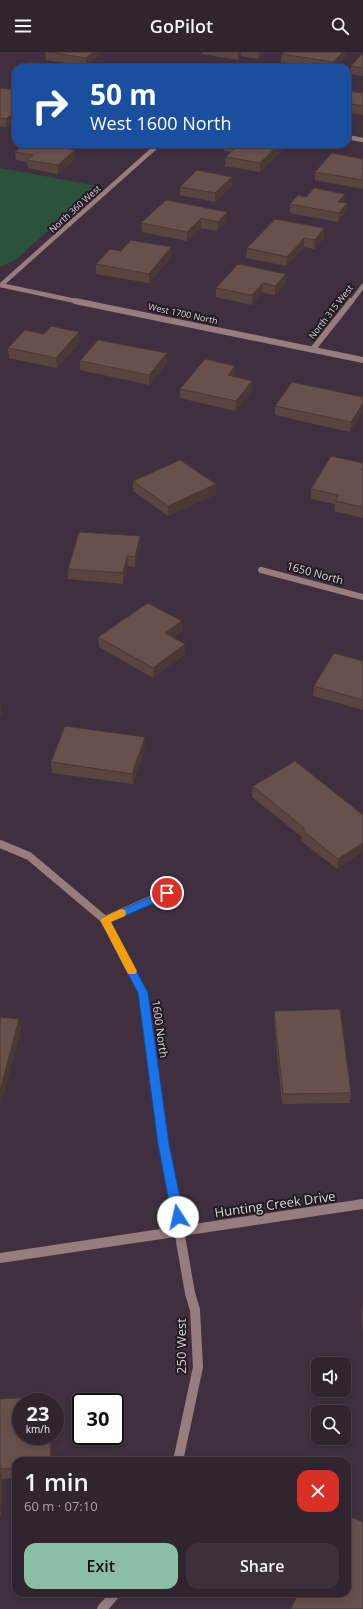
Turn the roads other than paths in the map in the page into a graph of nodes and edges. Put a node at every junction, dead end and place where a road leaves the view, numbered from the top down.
1 (351, 138) edge
2 (363, 140) edge
3 (154, 148) edge
4 (0, 285) edge
5 (363, 286) edge
6 (313, 350) junction
7 (363, 360) edge
8 (261, 570) dead end
9 (363, 597) edge
10 (0, 844) edge
11 (167, 893) dead end
12 (105, 920) junction
13 (363, 1204) edge
14 (180, 1231) junction
15 (0, 1258) edge
16 (179, 1457) edge
17 (112, 1597) edge
18 (102, 1609) edge

1 - 2 street
3 - 4 street, North 360 West
4 - 6 street, West 1700 North
5 - 6 street, North 315 West
6 - 7 street, West 1700 North
8 - 9 street, 1650 North
10 - 12 street, 1600 North
11 - 12 street
12 - 14 street, 1600 North
13 - 14 street, Hunting Creek Drive
14 - 15 street, Hunting Creek Drive
14 - 16 street, 250 West
17 - 18 street

